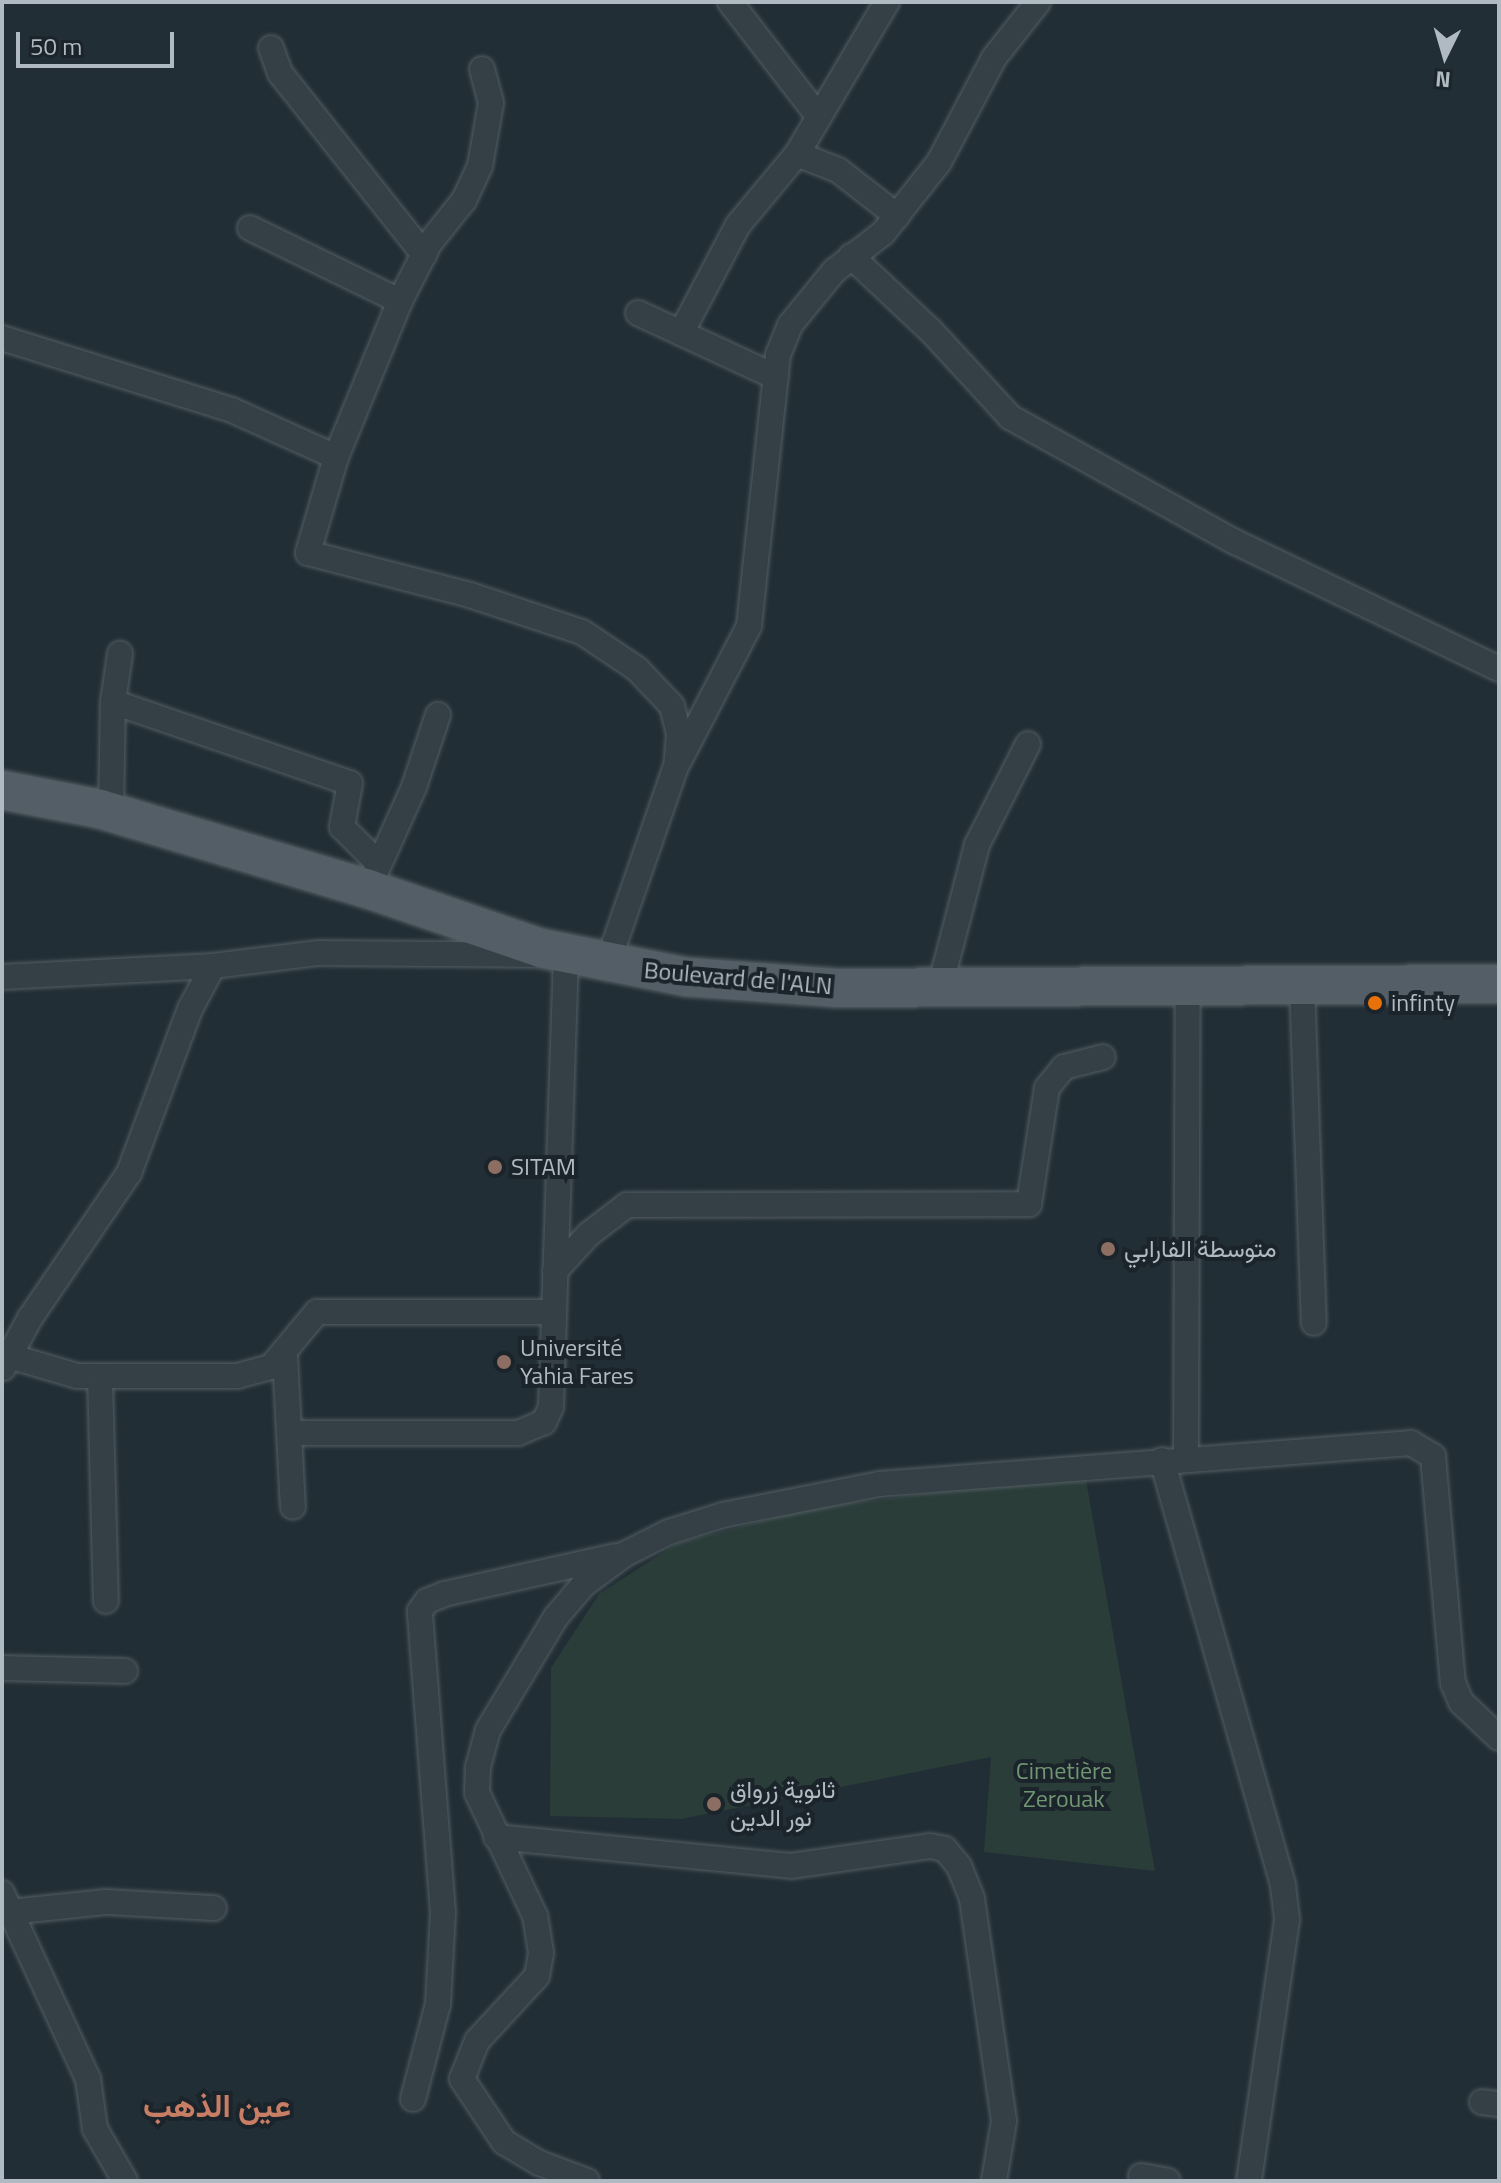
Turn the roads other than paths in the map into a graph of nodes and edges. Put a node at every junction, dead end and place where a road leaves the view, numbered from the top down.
1 (730, 2) edge
2 (887, 2) edge
3 (1038, 2) edge
4 (271, 48) dead end
5 (482, 69) dead end
6 (819, 117) junction
7 (797, 154) junction
8 (897, 216) junction
9 (250, 228) dead end
10 (424, 255) junction
11 (851, 256) junction
12 (400, 301) junction
13 (638, 313) dead end
14 (681, 333) junction
15 (2, 338) edge
16 (776, 377) junction
17 (336, 457) junction
18 (120, 654) dead end
19 (1499, 669) edge
20 (113, 702) junction
21 (438, 715) dead end
22 (1028, 744) dead end
23 (676, 766) junction
24 (2, 790) edge
25 (111, 812) junction
26 (374, 876) junction
27 (566, 955) junction
28 (607, 965) junction
29 (213, 966) junction
30 (2, 977) edge
31 (1499, 984) edge
32 (1188, 985) junction
33 (1302, 985) junction
34 (940, 987) junction
35 (1103, 1057) dead end
36 (555, 1271) junction
37 (553, 1312) junction
38 (1314, 1323) dead end
39 (285, 1356) junction
40 (6, 1363) edge
41 (100, 1376) junction
42 (289, 1433) junction
43 (1186, 1458) junction
44 (1162, 1460) junction
45 (293, 1507) dead end
46 (625, 1554) junction
47 (106, 1601) dead end
48 (2, 1668) edge
49 (125, 1671) dead end
50 (1499, 1738) edge
51 (496, 1837) junction
52 (6, 1903) edge
53 (214, 1908) dead end
54 (413, 2099) dead end
55 (1141, 2176) dead end
56 (125, 2181) edge
57 (587, 2181) edge
58 (994, 2181) edge
59 (1168, 2181) edge
60 (1249, 2181) edge

1 - 6 street
2 - 6 street
3 - 8 street
4 - 10 street
5 - 10 street
6 - 7 street
7 - 8 street
7 - 14 street
8 - 11 street
9 - 12 street
10 - 12 street
11 - 16 street
11 - 19 street
12 - 17 street
13 - 14 street
14 - 16 street
15 - 17 street
16 - 23 street
17 - 23 street
18 - 20 street
20 - 25 street
20 - 26 street
21 - 26 street
22 - 34 street
23 - 28 street
24 - 25 main road, Boulevard de l'ALN
25 - 26 main road, Boulevard de l'ALN
26 - 27 main road, Boulevard de l'ALN
27 - 28 main road, Boulevard de l'ALN
27 - 29 street
27 - 36 street
28 - 34 main road, Boulevard de l'ALN
29 - 30 street
29 - 40 street
31 - 33 main road, Boulevard de l'ALN
32 - 33 main road, Boulevard de l'ALN
32 - 34 main road, Boulevard de l'ALN
32 - 43 street
33 - 38 street
35 - 36 street
36 - 37 street
37 - 39 street
37 - 42 street
39 - 41 street
39 - 42 street
40 - 41 street
41 - 47 street
42 - 45 street
43 - 44 street
43 - 50 street
44 - 46 street
44 - 60 street
46 - 51 street
46 - 54 street
48 - 49 street
51 - 57 street
51 - 58 street
52 - 53 street
52 - 56 street
55 - 59 street

